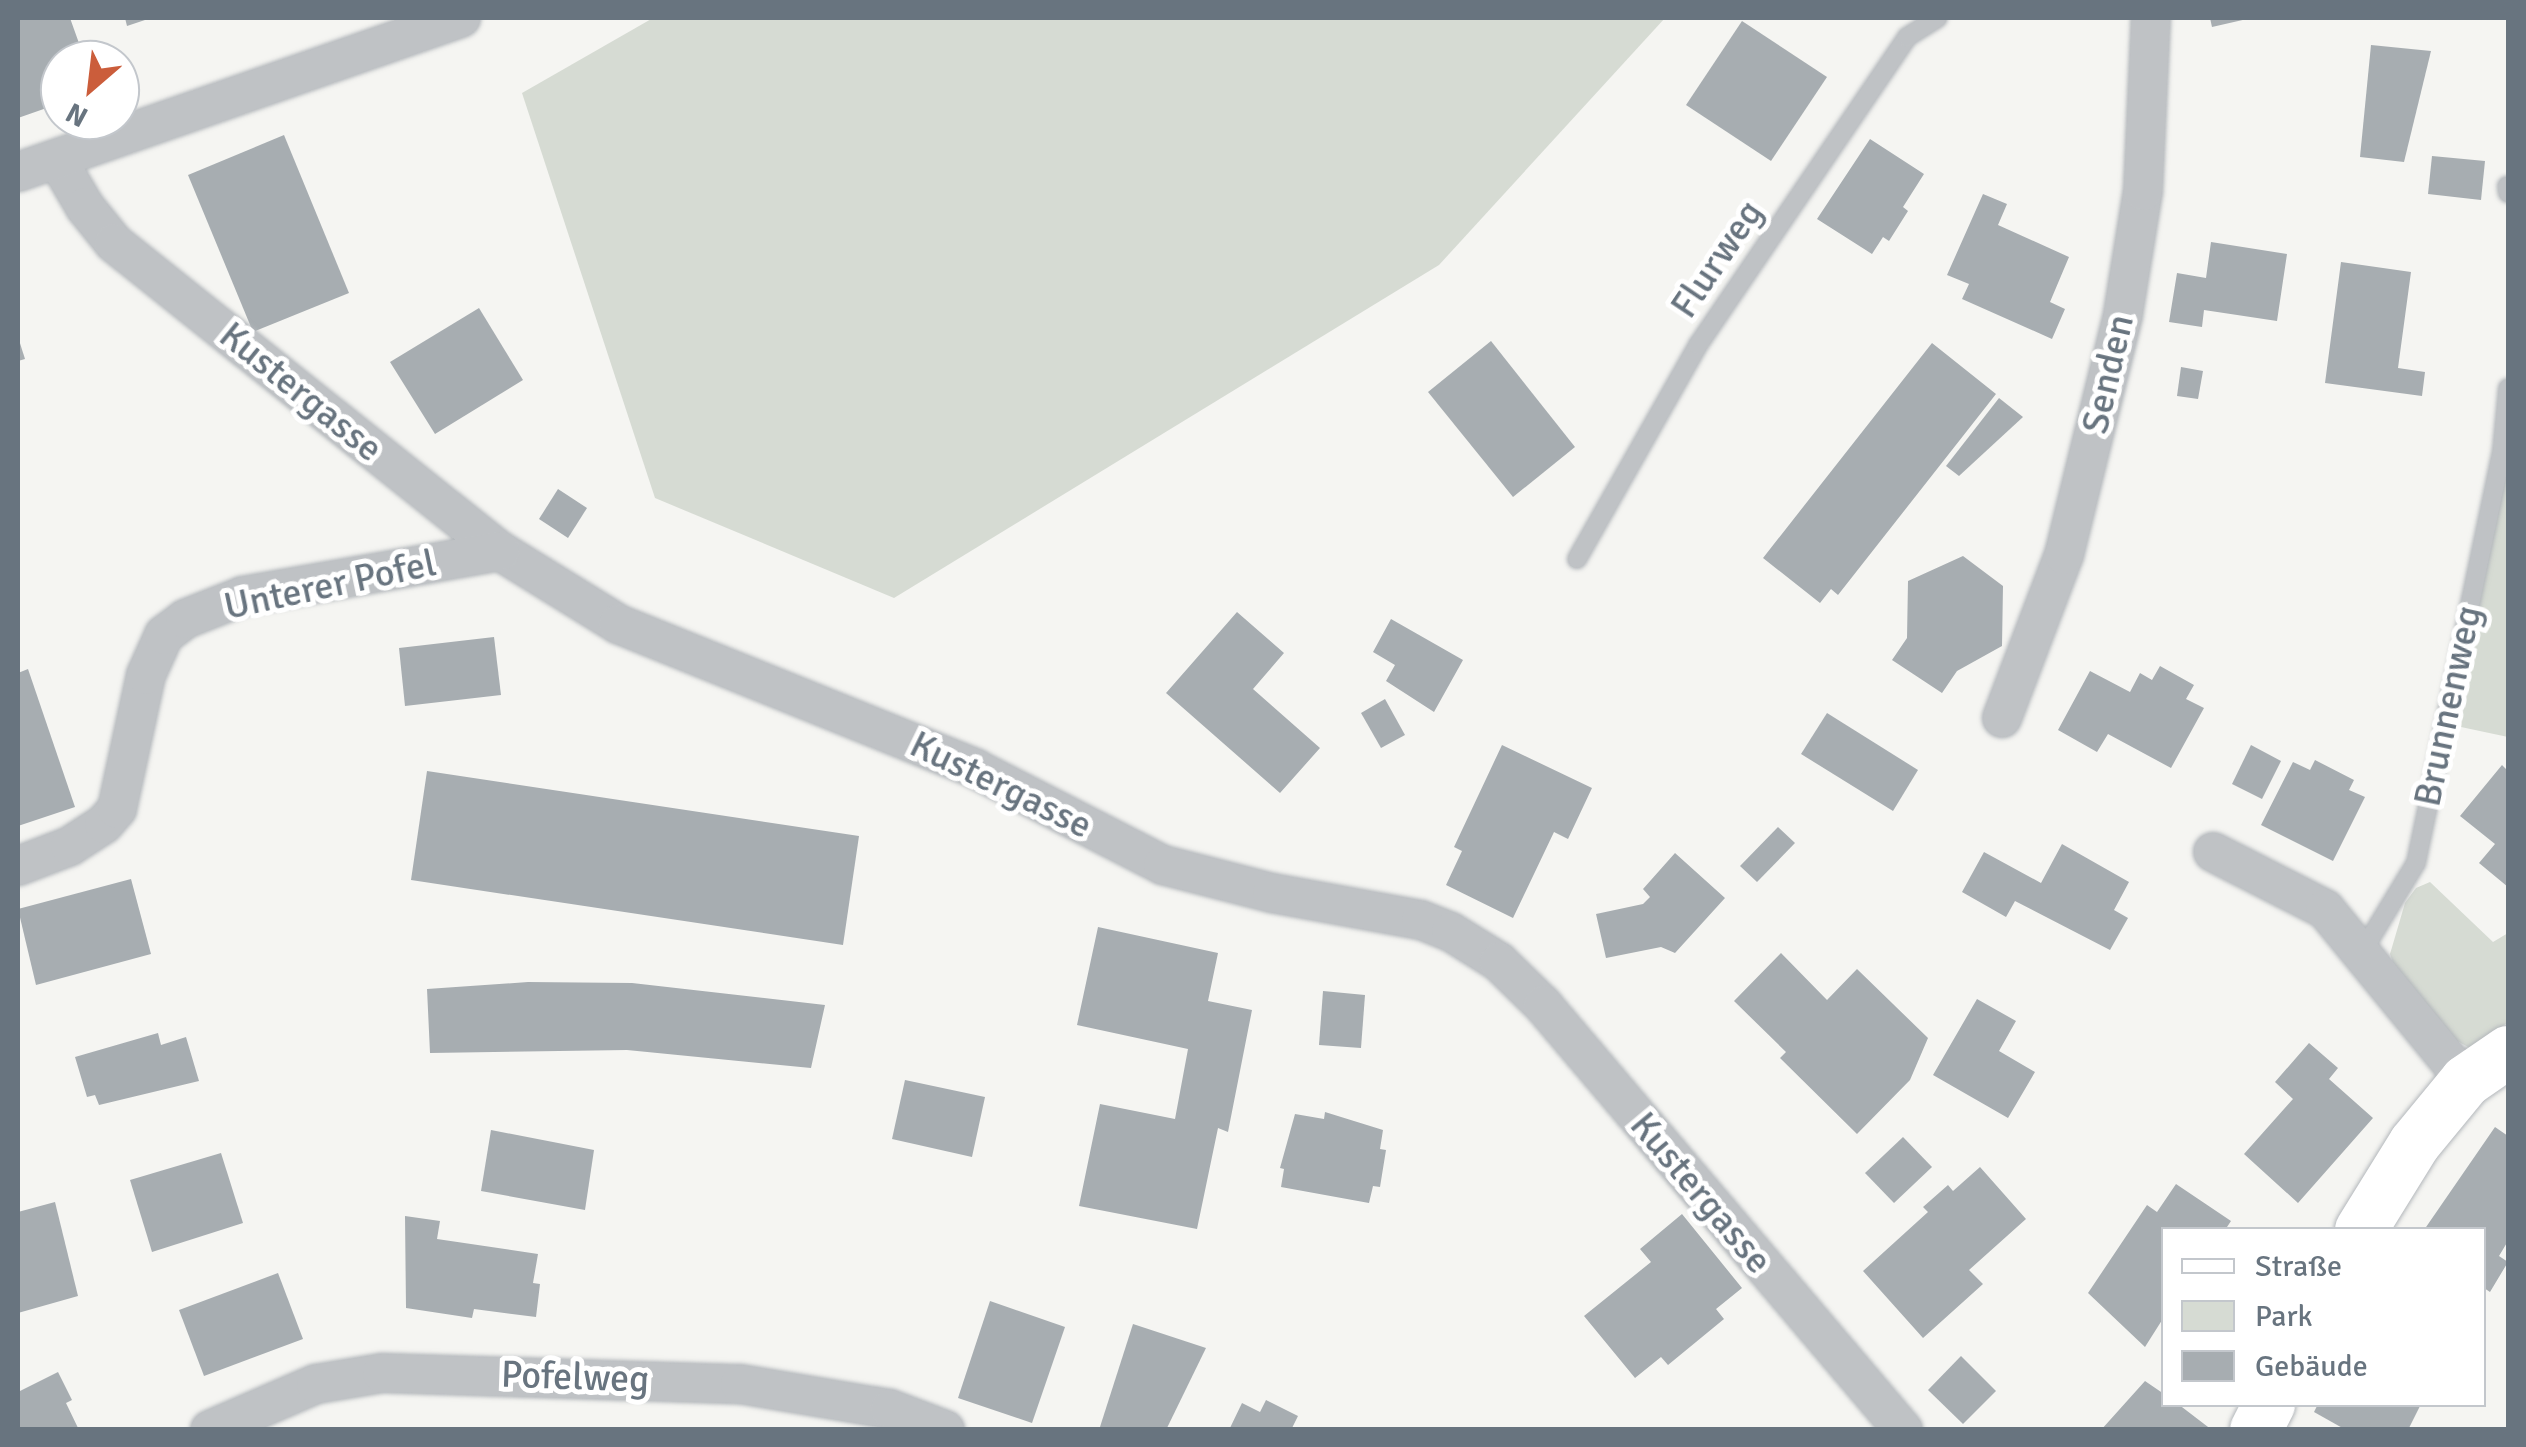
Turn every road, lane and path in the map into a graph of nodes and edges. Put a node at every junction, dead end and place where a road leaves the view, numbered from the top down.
1 (461, 18) edge
2 (1938, 18) edge
3 (2152, 18) edge
4 (56, 159) junction
5 (18, 172) edge
6 (2508, 388) edge
7 (500, 551) junction
8 (1576, 559) dead end
9 (2002, 718) dead end
10 (2213, 852) dead end
11 (18, 866) edge
12 (2362, 952) junction
13 (2508, 1052) edge
14 (2466, 1081) junction
15 (2363, 1227) edge
16 (2267, 1407) edge
17 (210, 1430) edge
18 (946, 1430) edge
19 (1903, 1430) edge
20 (2256, 1430) edge

1 - 4 street
2 - 8 lane, Flurweg
3 - 9 street, Senden
4 - 5 street
4 - 7 street, Kustergasse
6 - 12 lane, Brunnenweg
7 - 11 street, Unterer Pofel
7 - 19 street, Kustergasse
10 - 12 street
12 - 14 street
13 - 14 main road
14 - 15 main road
16 - 20 main road
17 - 18 street, Pofelweg

